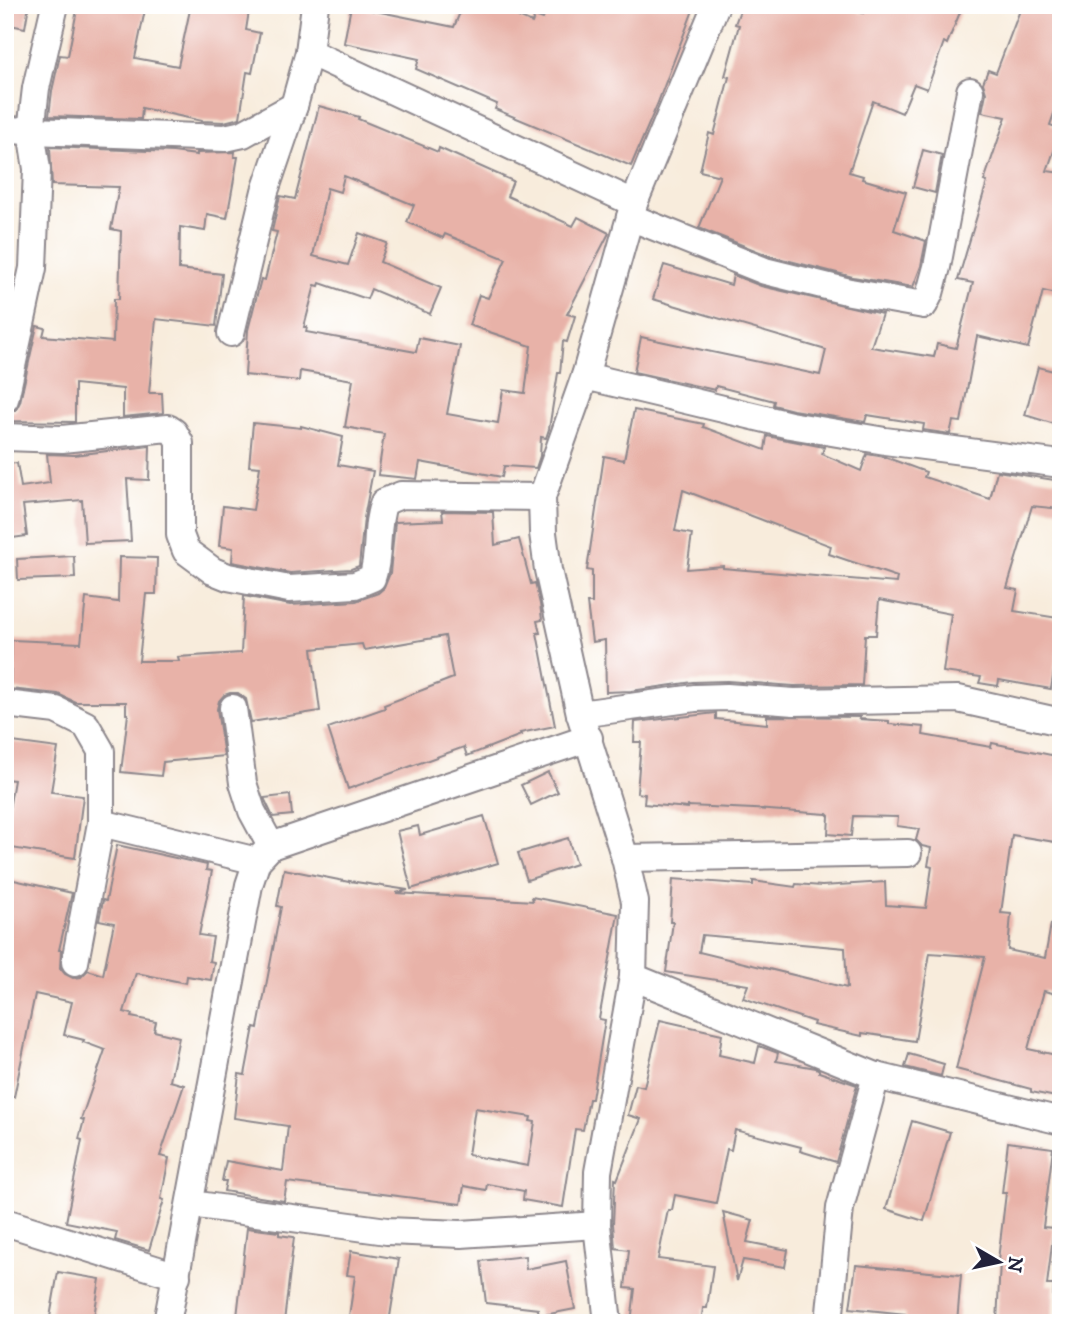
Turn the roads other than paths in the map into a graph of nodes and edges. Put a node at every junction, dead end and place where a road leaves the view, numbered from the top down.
1 (55, 5) edge
2 (315, 5) edge
3 (716, 5) edge
4 (309, 51) junction
5 (970, 91) dead end
6 (294, 106) junction
7 (18, 130) edge
8 (632, 210) junction
9 (231, 333) dead end
10 (585, 376) junction
11 (5, 400) edge
12 (5, 437) edge
13 (1061, 464) edge
14 (542, 497) junction
15 (5, 704) edge
16 (233, 708) dead end
17 (1061, 722) edge
18 (585, 726) junction
19 (101, 823) junction
20 (908, 853) dead end
21 (264, 854) junction
22 (625, 858) junction
23 (75, 962) dead end
24 (633, 977) junction
25 (876, 1076) junction
26 (1061, 1121) edge
27 (191, 1204) junction
28 (5, 1222) edge
29 (597, 1225) junction
30 (177, 1276) junction
31 (167, 1323) edge
32 (608, 1323) edge
33 (829, 1323) edge

1 - 7 street
2 - 4 street
3 - 8 street
4 - 6 street
4 - 8 street
5 - 8 street
6 - 7 street
6 - 9 street
7 - 11 street
8 - 10 street
10 - 13 street
10 - 14 street
12 - 14 street
14 - 18 street
15 - 19 street
16 - 21 street
17 - 18 street
18 - 21 street
18 - 22 street
19 - 21 street
19 - 23 street
20 - 22 street
21 - 27 street
22 - 24 street
24 - 25 street
24 - 29 street
25 - 26 street
25 - 33 street
27 - 29 street
27 - 30 street
28 - 30 street
29 - 32 street
30 - 31 street

